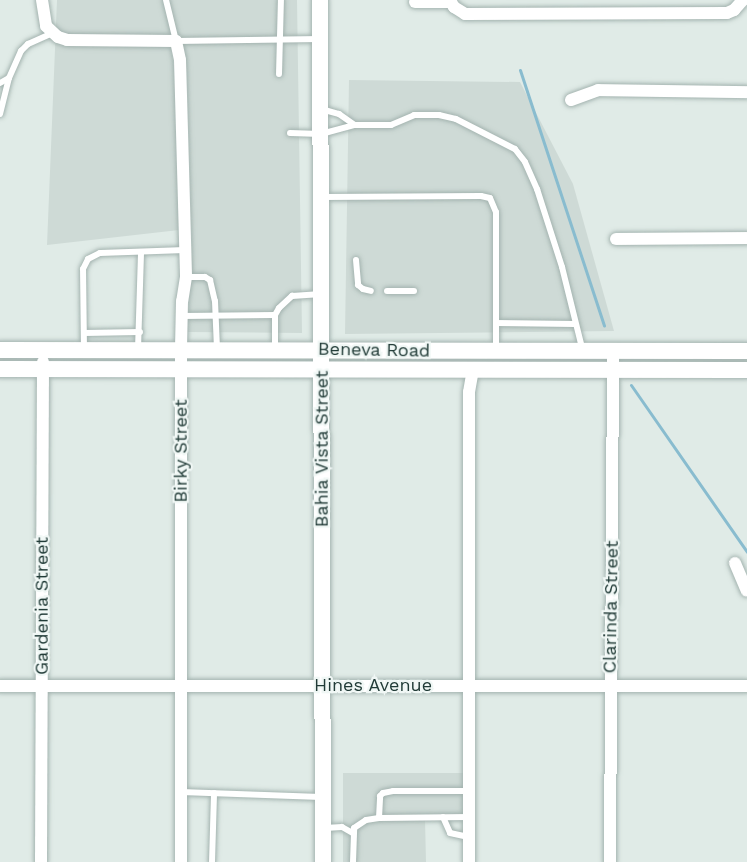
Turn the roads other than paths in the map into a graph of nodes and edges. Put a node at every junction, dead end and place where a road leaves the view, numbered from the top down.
1 (42, 0) edge
2 (166, 0) edge
3 (281, 0) edge
4 (320, 0) edge
5 (743, 0) edge
6 (451, 1) edge
7 (416, 2) dead end
8 (53, 33) junction
9 (320, 39) junction
10 (279, 40) junction
11 (176, 42) junction
12 (279, 74) dead end
13 (9, 78) junction
14 (0, 83) edge
15 (747, 92) edge
16 (571, 100) dead end
17 (321, 109) junction
18 (0, 114) edge
19 (355, 125) junction
20 (290, 133) dead end
21 (321, 134) junction
22 (321, 197) junction
23 (747, 238) edge
24 (616, 239) dead end
25 (186, 250) junction
26 (141, 252) junction
27 (356, 260) dead end
28 (186, 277) junction
29 (371, 291) dead end
30 (387, 291) dead end
31 (414, 291) dead end
32 (321, 294) junction
33 (216, 315) junction
34 (274, 315) junction
35 (181, 316) junction
36 (496, 323) junction
37 (575, 324) junction
38 (140, 332) junction
39 (84, 342) junction
40 (322, 348) junction
41 (217, 349) junction
42 (275, 349) junction
43 (0, 350) edge
44 (43, 350) junction
45 (138, 350) junction
46 (181, 350) junction
47 (747, 351) edge
48 (496, 352) junction
49 (583, 352) junction
50 (613, 352) junction
51 (0, 369) edge
52 (43, 369) junction
53 (182, 369) junction
54 (322, 369) junction
55 (473, 370) junction
56 (613, 370) junction
57 (747, 370) edge
58 (735, 563) dead end
59 (747, 591) edge
60 (323, 685) junction
61 (470, 685) junction
62 (0, 686) edge
63 (42, 686) junction
64 (181, 686) junction
65 (610, 686) junction
66 (747, 686) edge
67 (470, 791) junction
68 (181, 792) junction
69 (214, 793) junction
70 (324, 797) junction
71 (470, 817) junction
72 (379, 818) junction
73 (443, 818) junction
74 (324, 828) junction
75 (353, 833) junction
76 (470, 837) junction
77 (41, 862) edge
78 (181, 862) edge
79 (213, 862) edge
80 (323, 862) edge
81 (352, 862) edge
82 (469, 862) edge
83 (610, 862) edge

1 - 8 street
2 - 11 lane
3 - 10 lane
4 - 9 main road, Bahia Vista Street
5 - 6 street
6 - 7 street
8 - 11 street
8 - 13 lane
9 - 10 lane
9 - 17 main road, Bahia Vista Street
10 - 11 lane
10 - 12 lane
11 - 25 street, Birky Street
13 - 14 lane
13 - 18 lane
15 - 16 street
17 - 19 lane
17 - 21 main road, Bahia Vista Street
19 - 21 lane
19 - 37 lane
20 - 21 lane
21 - 22 main road, Bahia Vista Street
22 - 32 main road, Bahia Vista Street
22 - 36 lane
23 - 24 street
25 - 26 lane
25 - 28 street, Birky Street
26 - 38 lane
26 - 39 lane
27 - 29 lane
28 - 33 lane
28 - 35 street, Birky Street
30 - 31 lane
32 - 34 lane
32 - 40 main road, Bahia Vista Street
33 - 34 lane
33 - 35 lane
33 - 41 lane
34 - 42 lane
35 - 46 street, Birky Street
36 - 37 lane
36 - 48 lane
37 - 49 lane
38 - 39 lane
38 - 45 lane
39 - 44 main road, Beneva Road
39 - 45 main road, Beneva Road
40 - 42 main road, Beneva Road
40 - 48 main road, Beneva Road
40 - 54 main road, Bahia Vista Street
41 - 42 main road, Beneva Road
41 - 46 main road, Beneva Road
43 - 44 main road, Beneva Road
44 - 52 street, Gardenia Street
45 - 46 main road, Beneva Road
46 - 53 street, Birky Street
47 - 50 main road, Beneva Road
48 - 49 main road, Beneva Road
49 - 50 main road, Beneva Road
50 - 56 street, Clarinda Street
51 - 52 main road, Beneva Road
52 - 53 main road, Beneva Road
52 - 63 street, Gardenia Street
53 - 54 main road, Beneva Road
53 - 64 street, Birky Street
54 - 55 main road, Beneva Road
54 - 60 main road, Bahia Vista Street
55 - 56 main road, Beneva Road
55 - 61 street
56 - 57 main road, Beneva Road
56 - 65 street, Clarinda Street
58 - 59 street
60 - 61 street, Hines Avenue
60 - 64 street, Hines Avenue
60 - 70 main road, Bahia Vista Street
61 - 65 street, Hines Avenue
61 - 67 street
62 - 63 street, Hines Avenue
63 - 64 street, Hines Avenue
63 - 77 street, Gardenia Street
64 - 68 street, Birky Street
65 - 66 street, Hines Avenue
65 - 83 street, Clarinda Street
67 - 71 street
67 - 72 lane
68 - 69 lane
68 - 78 street, Birky Street
69 - 70 lane
69 - 79 lane
70 - 74 main road, Bahia Vista Street
71 - 73 lane
71 - 76 street
72 - 73 lane
72 - 75 lane
73 - 76 lane
74 - 75 lane
74 - 80 main road, Bahia Vista Street
75 - 81 lane
76 - 82 street

